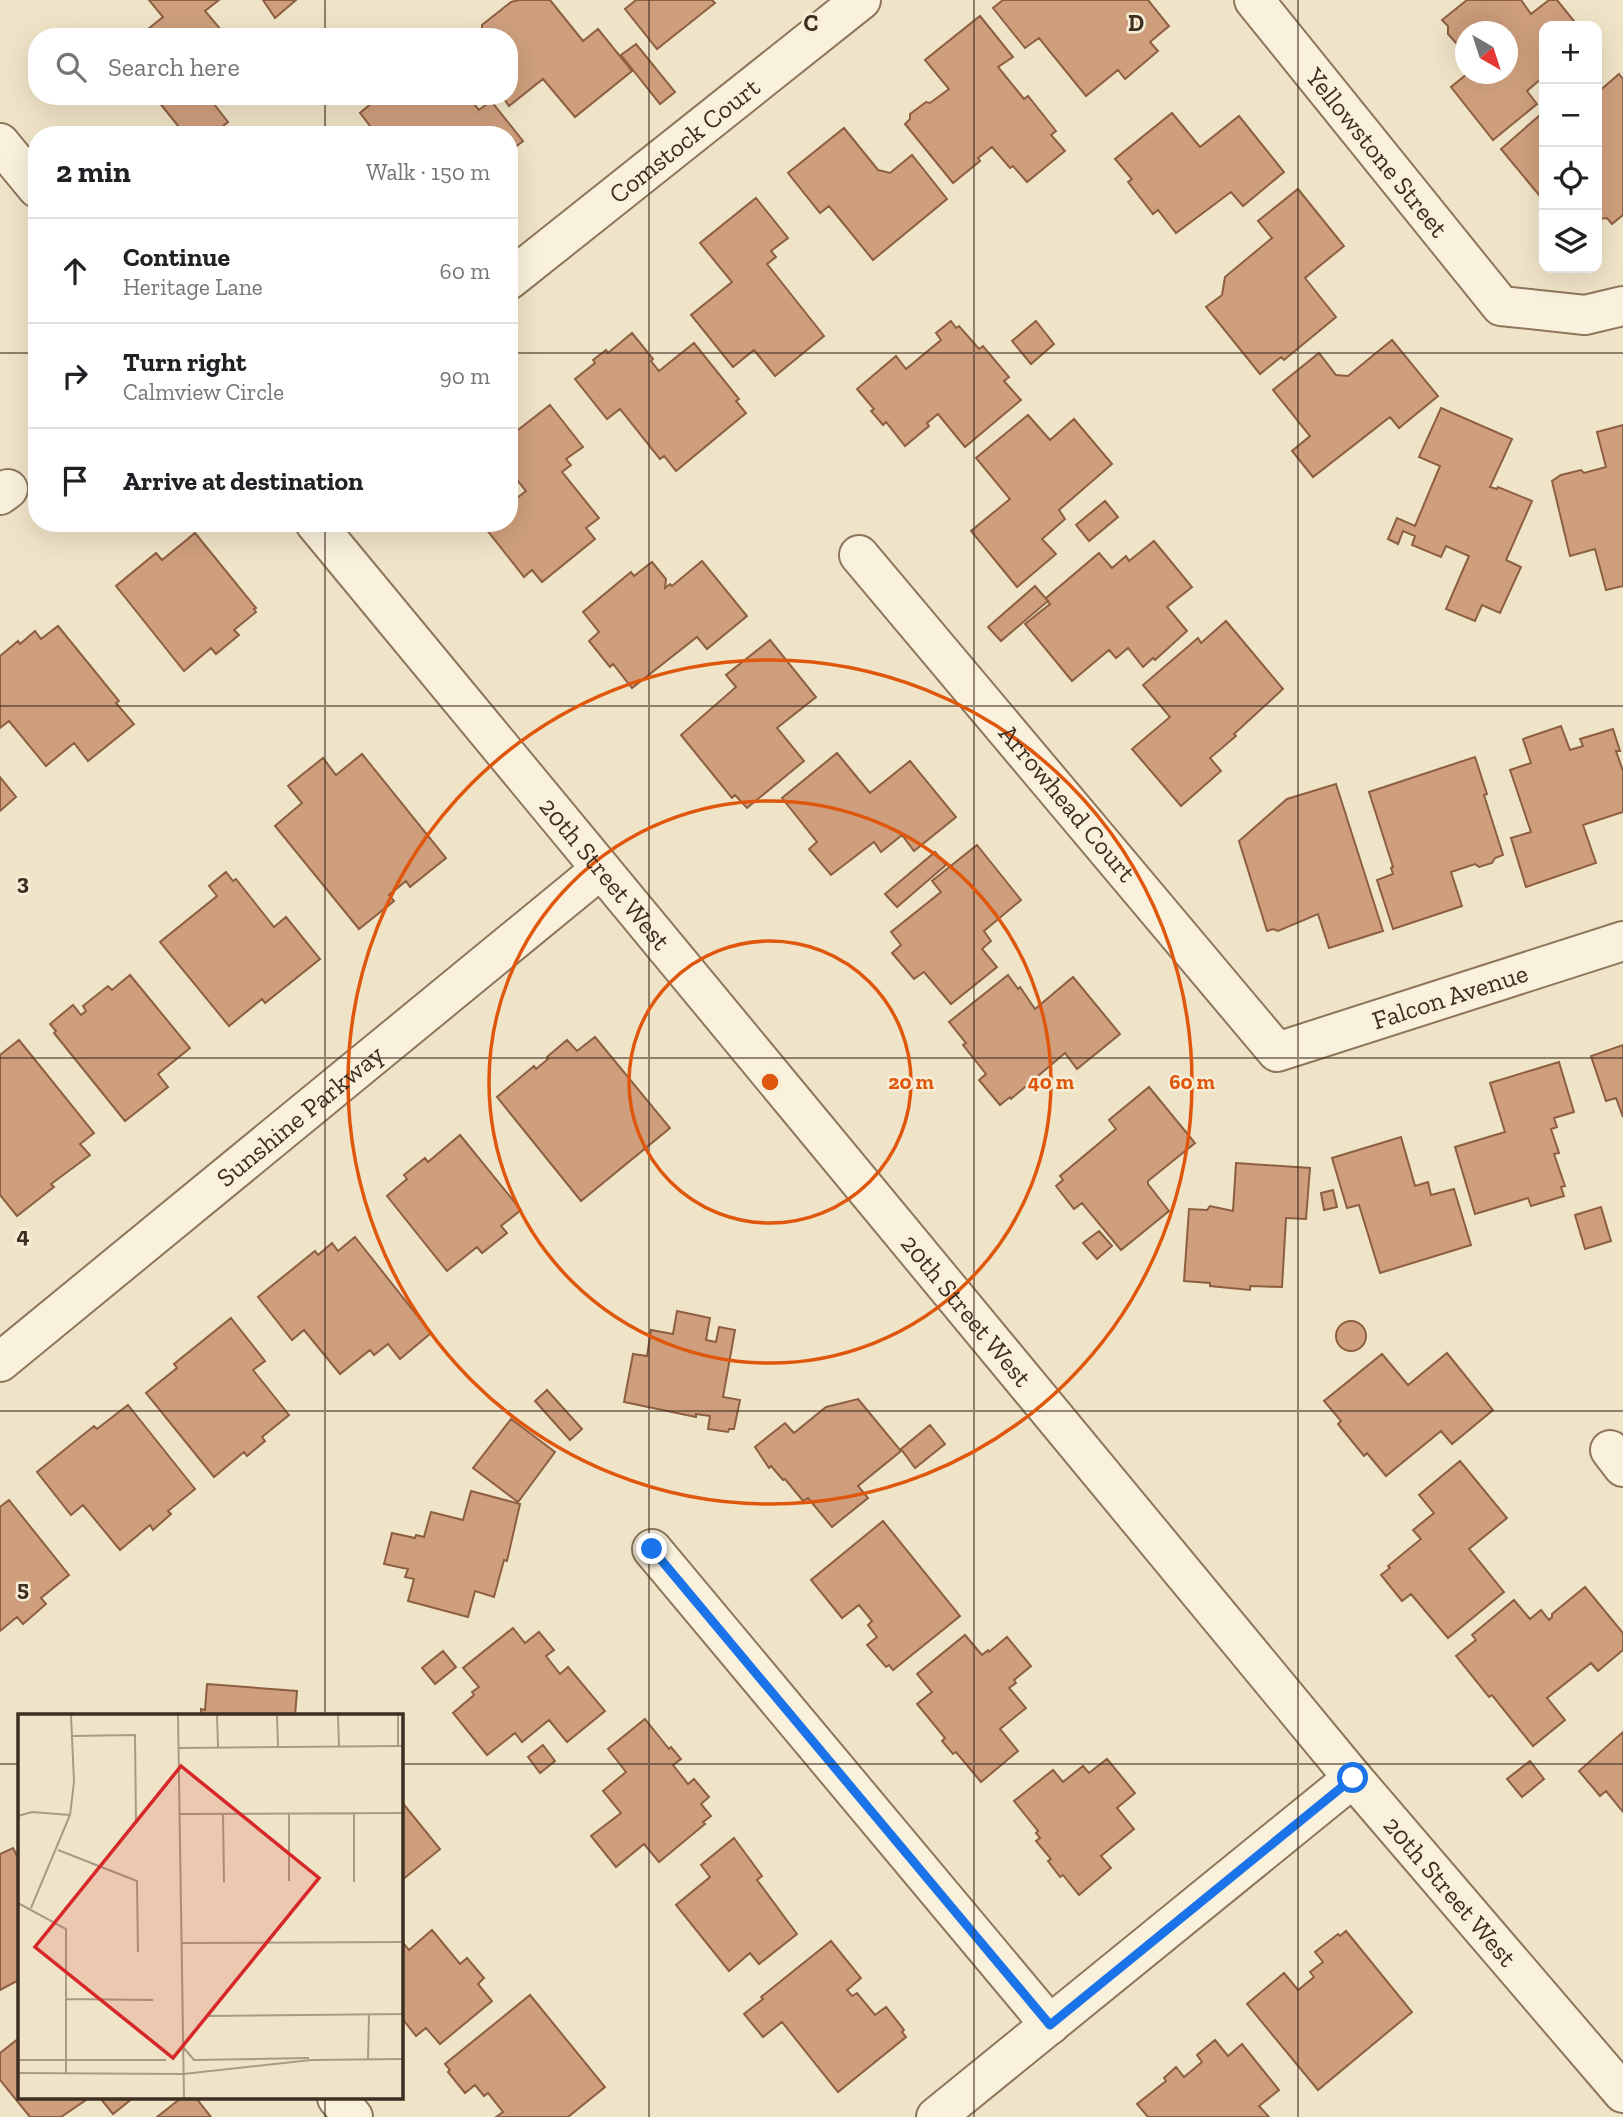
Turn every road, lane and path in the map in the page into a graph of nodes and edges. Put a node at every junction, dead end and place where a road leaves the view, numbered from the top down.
1 (861, 0) edge
2 (1254, 0) edge
3 (0, 143) edge
4 (28, 177) edge
5 (518, 273) edge
6 (1623, 306) edge
7 (322, 532) edge
8 (859, 555) dead end
9 (601, 869) junction
10 (1623, 941) edge
11 (1277, 1052) joint
12 (0, 1362) edge
13 (652, 1549) dead end
14 (1353, 1778) junction
15 (1050, 2025) junction
16 (1623, 2093) edge
17 (339, 2100) edge
18 (353, 2117) edge
19 (936, 2117) edge

1 - 5 street, Comstock Court
2 - 6 street, Yellowstone Street
3 - 4 street
7 - 9 street, 20th Street West
8 - 11 street, Arrowhead Court
9 - 12 street, Sunshine Parkway
9 - 14 street, 20th Street West
10 - 11 street, Falcon Avenue
13 - 15 street
14 - 15 street
14 - 16 street, 20th Street West
15 - 19 street
17 - 18 street

